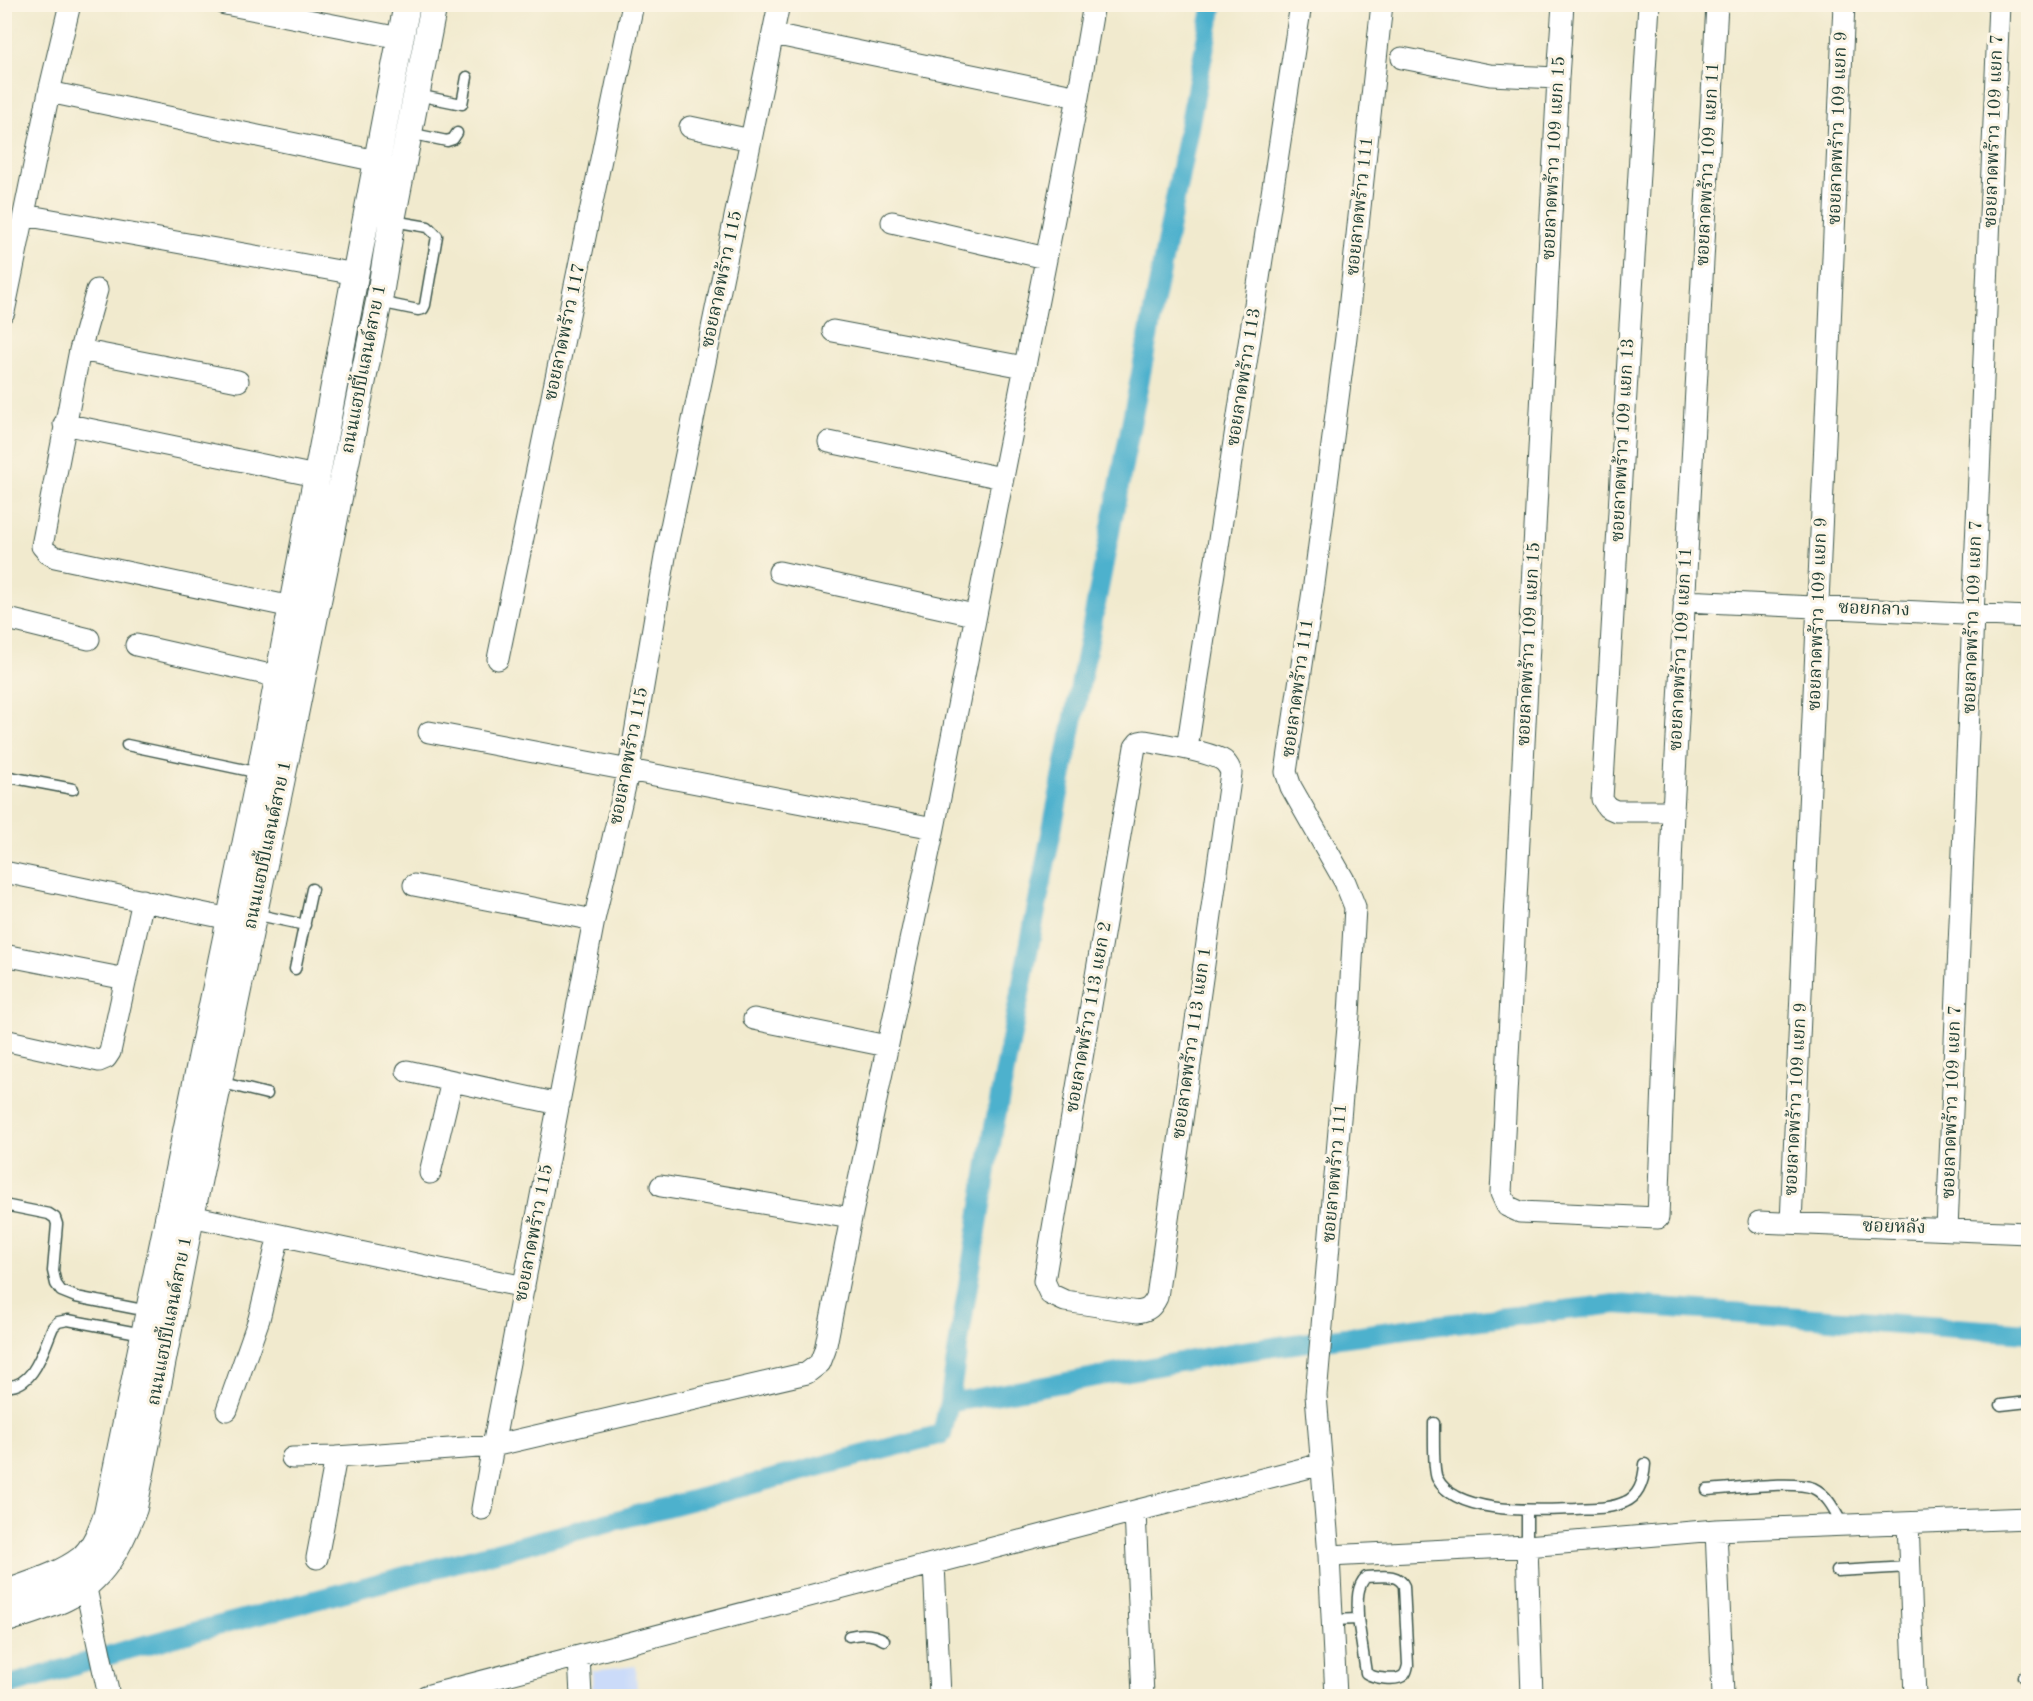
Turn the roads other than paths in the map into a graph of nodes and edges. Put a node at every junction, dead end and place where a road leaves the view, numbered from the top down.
1 (70, 4) edge
2 (225, 4) edge
3 (407, 4) edge
4 (434, 4) edge
5 (633, 4) edge
6 (779, 4) edge
7 (1094, 4) edge
8 (1301, 4) edge
9 (1382, 4) edge
10 (1563, 4) edge
11 (1649, 4) edge
12 (1717, 4) edge
13 (1844, 4) edge
14 (1999, 4) edge
15 (773, 34) junction
16 (400, 38) junction
17 (1402, 58) dead end
18 (467, 77) dead end
19 (1558, 78) junction
20 (49, 92) junction
21 (417, 95) junction
22 (1078, 97) junction
23 (690, 127) dead end
24 (409, 133) junction
25 (457, 134) dead end
26 (751, 140) junction
27 (377, 161) junction
28 (24, 215) junction
29 (392, 220) junction
30 (892, 222) dead end
31 (1046, 258) junction
32 (356, 274) junction
33 (97, 290) dead end
34 (379, 302) junction
35 (4, 312) edge
36 (833, 331) dead end
37 (80, 350) junction
38 (1024, 367) junction
39 (238, 381) dead end
40 (64, 424) junction
41 (829, 442) dead end
42 (316, 476) junction
43 (1002, 478) junction
44 (342, 480) junction
45 (779, 572) dead end
46 (1684, 601) junction
47 (292, 607) junction
48 (1818, 607) junction
49 (1973, 613) junction
50 (974, 615) junction
51 (2028, 617) edge
52 (4, 618) edge
53 (89, 639) dead end
54 (136, 645) dead end
55 (498, 659) dead end
56 (279, 677) junction
57 (429, 732) dead end
58 (127, 745) dead end
59 (1187, 749) junction
60 (629, 769) junction
61 (260, 773) junction
62 (4, 776) edge
63 (73, 789) dead end
64 (1673, 811) junction
65 (934, 828) junction
66 (4, 872) edge
67 (414, 885) dead end
68 (312, 889) dead end
69 (142, 900) junction
70 (246, 919) junction
71 (594, 920) junction
72 (305, 925) junction
73 (4, 955) edge
74 (295, 969) dead end
75 (126, 979) junction
76 (222, 1011) junction
77 (754, 1019) dead end
78 (4, 1040) edge
79 (887, 1046) junction
80 (407, 1071) dead end
81 (452, 1081) junction
82 (219, 1082) junction
83 (267, 1094) dead end
84 (559, 1104) junction
85 (430, 1173) dead end
86 (661, 1186) dead end
87 (4, 1205) edge
88 (1582, 1215) joint
89 (191, 1216) junction
90 (851, 1218) junction
91 (1759, 1222) dead end
92 (1791, 1223) junction
93 (1947, 1229) junction
94 (2028, 1233) edge
95 (279, 1235) junction
96 (524, 1287) junction
97 (1094, 1306) joint
98 (146, 1323) junction
99 (4, 1386) edge
100 (2028, 1402) edge
101 (2001, 1405) dead end
102 (227, 1410) dead end
103 (1434, 1424) dead end
104 (493, 1446) junction
105 (336, 1457) junction
106 (292, 1458) dead end
107 (1322, 1464) junction
108 (1645, 1464) dead end
109 (1707, 1490) dead end
110 (483, 1509) dead end
111 (1134, 1511) junction
112 (1527, 1511) junction
113 (2028, 1518) edge
114 (1908, 1523) junction
115 (1842, 1524) junction
116 (1716, 1530) junction
117 (1527, 1546) junction
118 (1329, 1556) junction
119 (317, 1558) dead end
120 (934, 1564) junction
121 (1910, 1567) junction
122 (1837, 1571) dead end
123 (81, 1573) junction
124 (4, 1594) edge
125 (1358, 1619) junction
126 (4, 1620) edge
127 (1332, 1620) junction
128 (849, 1636) dead end
129 (884, 1640) dead end
130 (579, 1657) junction
131 (109, 1696) edge
132 (426, 1696) edge
133 (580, 1696) edge
134 (940, 1696) edge
135 (1143, 1696) edge
136 (1336, 1696) edge
137 (1532, 1696) edge
138 (1723, 1696) edge
139 (1915, 1696) edge

1 - 20 street
2 - 16 street
3 - 16 street, ถนนแฮปปี้แลนด์สาย 1
4 - 21 street, ถนนแฮปปี้แลนด์สาย 1
5 - 55 street, ซอยลาดพร้าว 117
6 - 15 street, ซอยลาดพร้าว 115
7 - 22 street
8 - 59 street, ซอยลาดพร้าว 113
9 - 107 street, ซอยลาดพร้าว 111
10 - 19 street, ซอยลาดพร้าว 109 แยก 15
11 - 64 street, ซอยลาดพร้าว 109 แยก 13
12 - 46 street, ซอยลาดพร้าว 109 แยก 11
13 - 48 street, ซอยลาดพร้าว 109 แยก 9
14 - 49 street, ซอยลาดพร้าว 109 แยก 7
15 - 22 street
15 - 26 street, ซอยลาดพร้าว 115
16 - 27 street, ถนนแฮปปี้แลนด์สาย 1
17 - 19 street
18 - 21 lane
19 - 88 street, ซอยลาดพร้าว 109 แยก 15
20 - 27 street
20 - 28 street
21 - 24 street, ถนนแฮปปี้แลนด์สาย 1
22 - 31 street
23 - 26 street
24 - 25 lane
24 - 29 street, ถนนแฮปปี้แลนด์สาย 1
26 - 60 street, ซอยลาดพร้าว 115
27 - 32 street, ถนนแฮปปี้แลนด์สาย 1
28 - 32 street
28 - 35 street
29 - 34 street, ถนนแฮปปี้แลนด์สาย 1
29 - 34 lane
30 - 31 street
31 - 38 street
32 - 42 street, ถนนแฮปปี้แลนด์สาย 1
33 - 37 street
34 - 44 street, ถนนแฮปปี้แลนด์สาย 1
36 - 38 street
37 - 39 street
37 - 40 street
38 - 43 street
40 - 42 street
40 - 47 street
41 - 43 street
42 - 44 street
42 - 47 street, ถนนแฮปปี้แลนด์สาย 1
43 - 50 street
44 - 70 street, ถนนแฮปปี้แลนด์สาย 1
45 - 50 street
46 - 48 street, ซอยกลาง
46 - 64 street, ซอยลาดพร้าว 109 แยก 11
47 - 56 street, ถนนแฮปปี้แลนด์สาย 1
48 - 49 street, ซอยกลาง
48 - 92 street, ซอยลาดพร้าว 109 แยก 9
49 - 51 street, ซอยกลาง
49 - 93 street, ซอยลาดพร้าว 109 แยก 7
50 - 65 street
52 - 53 street
54 - 56 street
56 - 61 street, ถนนแฮปปี้แลนด์สาย 1
57 - 60 street
58 - 61 lane
59 - 97 street, ซอยลาดพร้าว 113 แยก 1
59 - 97 street, ซอยลาดพร้าว 113 แยก 2
60 - 65 street
60 - 71 street, ซอยลาดพร้าว 115
61 - 70 street, ถนนแฮปปี้แลนด์สาย 1
62 - 63 lane
64 - 88 street, ซอยลาดพร้าว 109 แยก 11
65 - 79 street
66 - 69 street
67 - 71 street
68 - 72 lane
69 - 70 street
69 - 75 street
70 - 72 lane
70 - 76 street, ถนนแฮปปี้แลนด์สาย 1
71 - 84 street, ซอยลาดพร้าว 115
72 - 74 lane
73 - 75 street
75 - 78 street
76 - 82 street, ถนนแฮปปี้แลนด์สาย 1
76 - 98 street, ถนนแฮปปี้แลนด์สาย 1
77 - 79 street
79 - 90 street
80 - 81 street
81 - 84 street
81 - 85 street
82 - 83 lane
82 - 89 street, ถนนแฮปปี้แลนด์สาย 1
84 - 96 street, ซอยลาดพร้าว 115
86 - 90 street
87 - 98 lane
89 - 95 street
89 - 123 street, ถนนแฮปปี้แลนด์สาย 1
90 - 104 street
91 - 92 street, ซอยหลัง
92 - 93 street, ซอยหลัง
93 - 94 street, ซอยหลัง
95 - 96 street
95 - 102 street
96 - 104 street, ซอยลาดพร้าว 115
98 - 99 lane
98 - 123 street, ถนนแฮปปี้แลนด์สาย 1
100 - 101 lane
103 - 112 lane
104 - 105 street
104 - 110 street, ซอยลาดพร้าว 115
105 - 106 street
105 - 119 street
107 - 111 street
107 - 118 street, ซอยลาดพร้าว 111
108 - 112 lane
109 - 115 lane
111 - 120 street
111 - 135 street
112 - 117 lane
113 - 114 street
114 - 115 street
114 - 121 street
115 - 116 street
116 - 117 street
116 - 138 street
117 - 118 street
117 - 137 street
118 - 127 street, ซอยลาดพร้าว 111
120 - 130 street
120 - 134 street
121 - 122 lane
121 - 139 street
123 - 124 street, ถนนแฮปปี้แลนด์สาย 1
123 - 126 street, ถนนแฮปปี้แลนด์สาย 1
123 - 131 street
125 - 125 lane
125 - 127 lane
127 - 136 street, ซอยลาดพร้าว 111
128 - 129 lane
130 - 132 street
130 - 133 street

